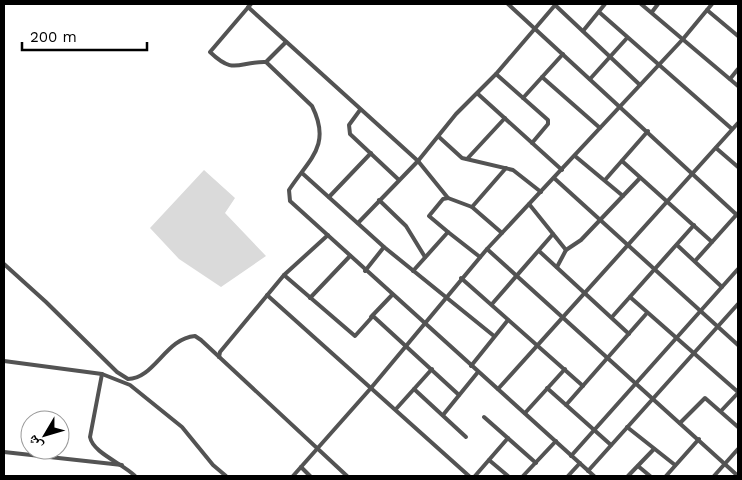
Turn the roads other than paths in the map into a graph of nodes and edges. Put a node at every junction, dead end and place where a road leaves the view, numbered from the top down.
1 (508, 4) edge
2 (555, 4) edge
3 (605, 4) edge
4 (641, 4) edge
5 (658, 4) edge
6 (712, 4) edge
7 (249, 5) edge
8 (707, 10) junction
9 (599, 12) junction
10 (652, 12) junction
11 (535, 27) junction
12 (583, 31) junction
13 (738, 35) edge
14 (627, 38) junction
15 (683, 40) junction
16 (286, 42) junction
17 (563, 54) junction
18 (610, 56) junction
19 (266, 62) junction
20 (659, 65) junction
21 (738, 70) edge
22 (496, 74) junction
23 (542, 78) junction
24 (590, 79) junction
25 (730, 79) junction
26 (640, 85) junction
27 (738, 86) edge
28 (478, 94) junction
29 (523, 98) junction
30 (620, 106) junction
31 (360, 110) junction
32 (504, 118) junction
33 (738, 123) edge
34 (600, 128) junction
35 (732, 129) junction
36 (648, 132) junction
37 (439, 137) junction
38 (532, 142) junction
39 (716, 148) junction
40 (371, 153) junction
41 (575, 156) junction
42 (467, 159) junction
43 (418, 161) junction
44 (622, 161) junction
45 (738, 167) edge
46 (506, 168) junction
47 (562, 170) junction
48 (302, 173) junction
49 (692, 174) junction
50 (554, 178) junction
51 (640, 178) junction
52 (399, 180) junction
53 (605, 180) junction
54 (541, 192) junction
55 (623, 196) junction
56 (329, 198) junction
57 (448, 198) junction
58 (379, 200) junction
59 (668, 201) junction
60 (529, 204) junction
61 (472, 207) junction
62 (738, 214) edge
63 (600, 220) junction
64 (358, 223) junction
65 (694, 225) junction
66 (448, 232) junction
67 (502, 233) junction
68 (553, 234) junction
69 (328, 235) junction
70 (712, 242) junction
71 (677, 245) junction
72 (629, 246) junction
73 (384, 247) junction
74 (487, 249) junction
75 (566, 250) junction
76 (539, 251) junction
77 (350, 256) junction
78 (480, 257) junction
79 (425, 258) junction
80 (695, 261) junction
81 (4, 264) edge
82 (557, 267) junction
83 (738, 269) edge
84 (365, 270) junction
85 (654, 270) junction
86 (413, 271) junction
87 (284, 276) junction
88 (517, 277) junction
89 (461, 278) junction
90 (722, 287) junction
91 (585, 292) junction
92 (267, 295) junction
93 (392, 295) junction
94 (630, 297) junction
95 (310, 298) junction
96 (446, 298) junction
97 (492, 304) junction
98 (738, 304) edge
99 (701, 310) junction
100 (648, 313) junction
101 (562, 317) junction
102 (612, 317) junction
103 (508, 320) junction
104 (425, 324) junction
105 (718, 327) junction
106 (630, 334) junction
107 (355, 336) junction
108 (494, 336) junction
109 (676, 339) junction
110 (738, 345) edge
111 (407, 346) junction
112 (538, 346) junction
113 (694, 353) junction
114 (219, 357) junction
115 (608, 359) junction
116 (4, 361) edge
117 (471, 366) junction
118 (432, 369) junction
119 (565, 369) junction
120 (478, 372) junction
121 (102, 374) junction
122 (636, 383) junction
123 (583, 386) junction
124 (371, 388) junction
125 (547, 388) junction
126 (414, 389) junction
127 (498, 389) junction
128 (738, 392) edge
129 (460, 395) junction
130 (653, 398) junction
131 (566, 405) junction
132 (396, 410) junction
133 (721, 411) junction
134 (525, 413) junction
135 (442, 414) junction
136 (484, 417) dead end
137 (680, 422) junction
138 (627, 426) junction
139 (738, 427) edge
140 (595, 430) junction
141 (466, 437) dead end
142 (508, 438) junction
143 (698, 439) junction
144 (556, 441) junction
145 (611, 445) junction
146 (317, 449) junction
147 (654, 449) junction
148 (738, 449) edge
149 (4, 452) edge
150 (571, 456) junction
151 (489, 460) junction
152 (536, 462) junction
153 (580, 464) junction
154 (725, 464) junction
155 (124, 466) junction
156 (638, 466) junction
157 (675, 466) junction
158 (301, 467) junction
159 (588, 471) junction
160 (135, 476) edge
161 (226, 476) edge
162 (293, 476) edge
163 (310, 476) edge
164 (348, 476) edge
165 (469, 476) edge
166 (475, 476) edge
167 (508, 476) edge
168 (523, 476) edge
169 (568, 476) edge
170 (594, 476) edge
171 (628, 476) edge
172 (650, 476) edge
173 (666, 476) edge
174 (714, 476) edge
175 (738, 476) edge

1 - 11 street
2 - 11 street
2 - 12 street
3 - 9 street
4 - 10 street
5 - 10 street
6 - 8 street
7 - 16 street
7 - 19 street
8 - 13 street
8 - 15 street
9 - 12 street
9 - 14 street
10 - 15 street
11 - 17 street
11 - 22 street
12 - 18 street
14 - 18 street
14 - 20 street
15 - 20 street
15 - 25 street
16 - 19 street
16 - 31 street
17 - 23 street
17 - 24 street
18 - 24 street
18 - 26 street
19 - 48 street
20 - 26 street
20 - 35 street
21 - 25 street
22 - 28 street
22 - 29 street
23 - 29 street
23 - 34 street
24 - 30 street
25 - 27 street
26 - 30 street
28 - 32 street
28 - 37 street
29 - 38 street
30 - 34 street
30 - 36 street
31 - 40 street
31 - 43 street
32 - 38 street
32 - 42 street
33 - 35 street
34 - 41 street
35 - 39 street
36 - 44 street
36 - 49 street
37 - 42 street
37 - 43 street
38 - 47 street
39 - 45 street
39 - 49 street
40 - 52 street
40 - 56 street
41 - 47 street
41 - 53 street
42 - 46 street
43 - 52 street
43 - 57 street
44 - 51 street
44 - 53 street
46 - 54 street
46 - 61 street
47 - 50 street
48 - 56 street
48 - 69 street
49 - 59 street
49 - 62 street
50 - 54 street
50 - 63 street
51 - 55 street
51 - 59 street
52 - 58 street
53 - 55 street
54 - 60 street
55 - 63 street
56 - 64 street
57 - 61 street
57 - 66 street
58 - 64 street
58 - 79 street
59 - 65 street
59 - 72 street
60 - 67 street
60 - 68 street
61 - 67 street
62 - 70 street
63 - 72 street
63 - 75 street
64 - 73 street
65 - 70 street
65 - 71 street
66 - 78 street
66 - 79 street
67 - 74 street
68 - 75 street
68 - 76 street
69 - 77 street
69 - 87 street
70 - 80 street
71 - 80 street
71 - 85 street
72 - 85 street
72 - 91 street
73 - 84 street
73 - 86 street
74 - 78 street
74 - 88 street
75 - 82 street
76 - 82 street
76 - 88 street
77 - 84 street
77 - 95 street
78 - 89 street
79 - 86 street
80 - 90 street
81 - 114 street
82 - 91 street
83 - 90 street
84 - 93 street
85 - 94 street
85 - 99 street
86 - 96 street
87 - 92 street
87 - 95 street
88 - 97 street
88 - 101 street
89 - 96 street
89 - 97 street
90 - 99 street
91 - 101 street
91 - 102 street
92 - 114 street
92 - 124 street
93 - 104 street
93 - 107 street
94 - 100 street
94 - 102 street
95 - 107 street
96 - 104 street
96 - 108 street
97 - 103 street
98 - 105 street
99 - 105 street
99 - 109 street
100 - 106 street
100 - 109 street
101 - 112 street
101 - 115 street
102 - 106 street
103 - 108 street
103 - 112 street
104 - 111 street
104 - 117 street
105 - 110 street
105 - 113 street
106 - 115 street
107 - 111 street
108 - 117 street
109 - 113 street
109 - 122 street
111 - 118 street
111 - 124 street
112 - 119 street
112 - 127 street
113 - 128 street
113 - 130 street
114 - 146 street
115 - 122 street
115 - 123 street
116 - 121 street
117 - 120 street
118 - 126 street
118 - 129 street
119 - 123 street
119 - 125 street
120 - 127 street
120 - 129 street
121 - 155 street
121 - 161 street
122 - 130 street
122 - 140 street
123 - 131 street
124 - 132 street
124 - 146 street
125 - 131 street
125 - 134 street
126 - 132 street
126 - 135 street
127 - 134 street
128 - 133 street
129 - 135 street
130 - 137 street
130 - 138 street
131 - 140 street
132 - 165 street
133 - 137 street
133 - 139 street
134 - 144 street
135 - 141 street
136 - 142 street
137 - 143 street
138 - 145 street
138 - 147 street
140 - 145 street
140 - 150 street
142 - 151 street
142 - 152 street
143 - 154 street
143 - 157 street
144 - 150 street
144 - 152 street
145 - 159 street
146 - 158 street
146 - 164 street
147 - 156 street
147 - 157 street
148 - 154 street
149 - 155 street
150 - 153 street
151 - 166 street
151 - 167 street
152 - 168 street
153 - 159 street
153 - 169 street
154 - 174 street
154 - 175 street
155 - 160 street
156 - 171 street
156 - 172 street
157 - 173 street
158 - 162 street
158 - 163 street
159 - 170 street

